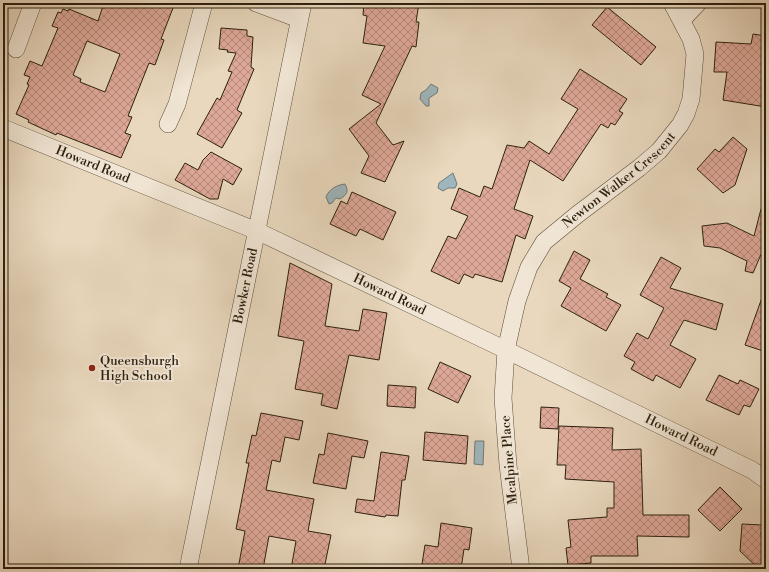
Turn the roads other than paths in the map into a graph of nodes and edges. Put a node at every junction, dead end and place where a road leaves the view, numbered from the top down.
1 (33, 3) edge
2 (204, 3) edge
3 (256, 3) edge
4 (303, 3) edge
5 (672, 3) edge
6 (698, 3) edge
7 (299, 20) junction
8 (682, 20) junction
9 (16, 49) dead end
10 (168, 124) dead end
11 (3, 128) edge
12 (257, 231) junction
13 (506, 350) junction
14 (766, 480) edge
15 (188, 569) edge
16 (521, 569) edge

1 - 9 street
2 - 10 street
3 - 7 street
4 - 7 street, Bowker Road
5 - 8 street, Newton Walker Crescent
6 - 8 street
7 - 12 street, Bowker Road
8 - 13 street, Newton Walker Crescent
11 - 12 street, Howard Road
12 - 13 street, Howard Road
12 - 15 street, Bowker Road
13 - 14 street, Howard Road
13 - 16 street, Mcalpine Place

